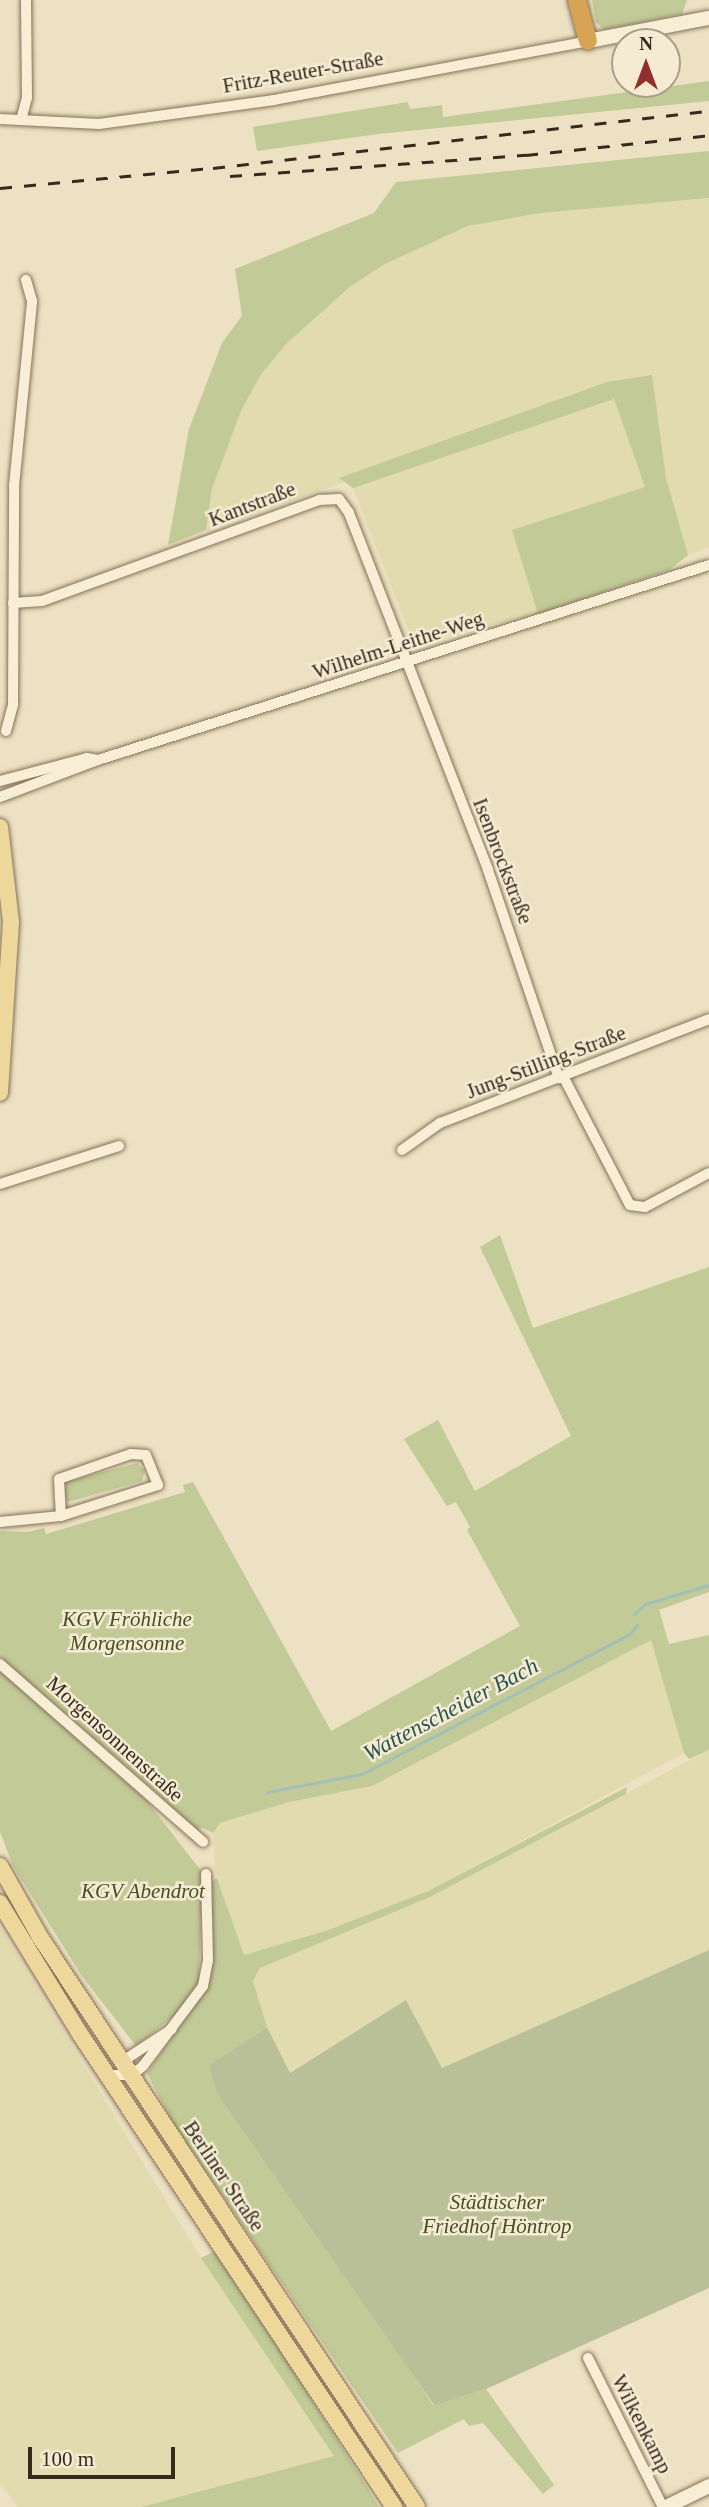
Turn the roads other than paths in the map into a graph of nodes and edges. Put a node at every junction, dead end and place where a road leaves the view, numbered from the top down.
1 (26, 0) edge
2 (577, 0) edge
3 (588, 0) edge
4 (709, 18) edge
5 (588, 41) junction
6 (0, 119) edge
7 (21, 120) junction
8 (26, 280) dead end
9 (709, 565) edge
10 (13, 603) junction
11 (405, 660) junction
12 (6, 731) dead end
13 (98, 760) junction
14 (0, 781) edge
15 (0, 797) edge
16 (0, 827) edge
17 (709, 1019) edge
18 (561, 1077) junction
19 (0, 1093) edge
20 (119, 1146) dead end
21 (402, 1150) dead end
22 (708, 1175) edge
23 (0, 1184) edge
24 (61, 1516) junction
25 (2, 1521) edge
26 (0, 1664) edge
27 (203, 1842) dead end
28 (0, 1866) edge
29 (206, 1874) dead end
30 (0, 1903) edge
31 (176, 2027) junction
32 (122, 2061) junction
33 (108, 2075) junction
34 (132, 2075) junction
35 (588, 2358) dead end
36 (709, 2486) edge
37 (709, 2496) edge
38 (394, 2507) edge
39 (417, 2507) edge
40 (664, 2507) edge
41 (688, 2507) edge

1 - 7 street
2 - 5 highway
3 - 5 highway
4 - 5 street, Fritz-Reuter-Straße
5 - 7 street, Fritz-Reuter-Straße
6 - 7 street, Fritz-Reuter-Straße
8 - 10 street
9 - 11 street, Wilhelm-Leithe-Weg
10 - 11 street, Kantstraße
10 - 12 street
11 - 13 street, Wilhelm-Leithe-Weg
11 - 18 street, Isenbrockstraße
13 - 14 street, Wilhelm-Leithe-Weg
13 - 15 street, Wilhelm-Leithe-Weg
16 - 19 main road
17 - 18 street, Jung-Stilling-Straße
18 - 21 street, Jung-Stilling-Straße
18 - 22 street, Isenbrockstraße
20 - 23 street
24 - 24 street
24 - 25 street
26 - 27 street, Morgensonnenstraße
28 - 32 main road, Berliner Straße
29 - 31 street
30 - 33 main road, Berliner Straße
31 - 32 street
31 - 34 street
32 - 33 street
32 - 34 main road, Berliner Straße
33 - 34 street
33 - 38 main road, Berliner Straße
34 - 39 main road, Berliner Straße
35 - 40 street, Wilkenkamp
36 - 40 street
37 - 41 street

